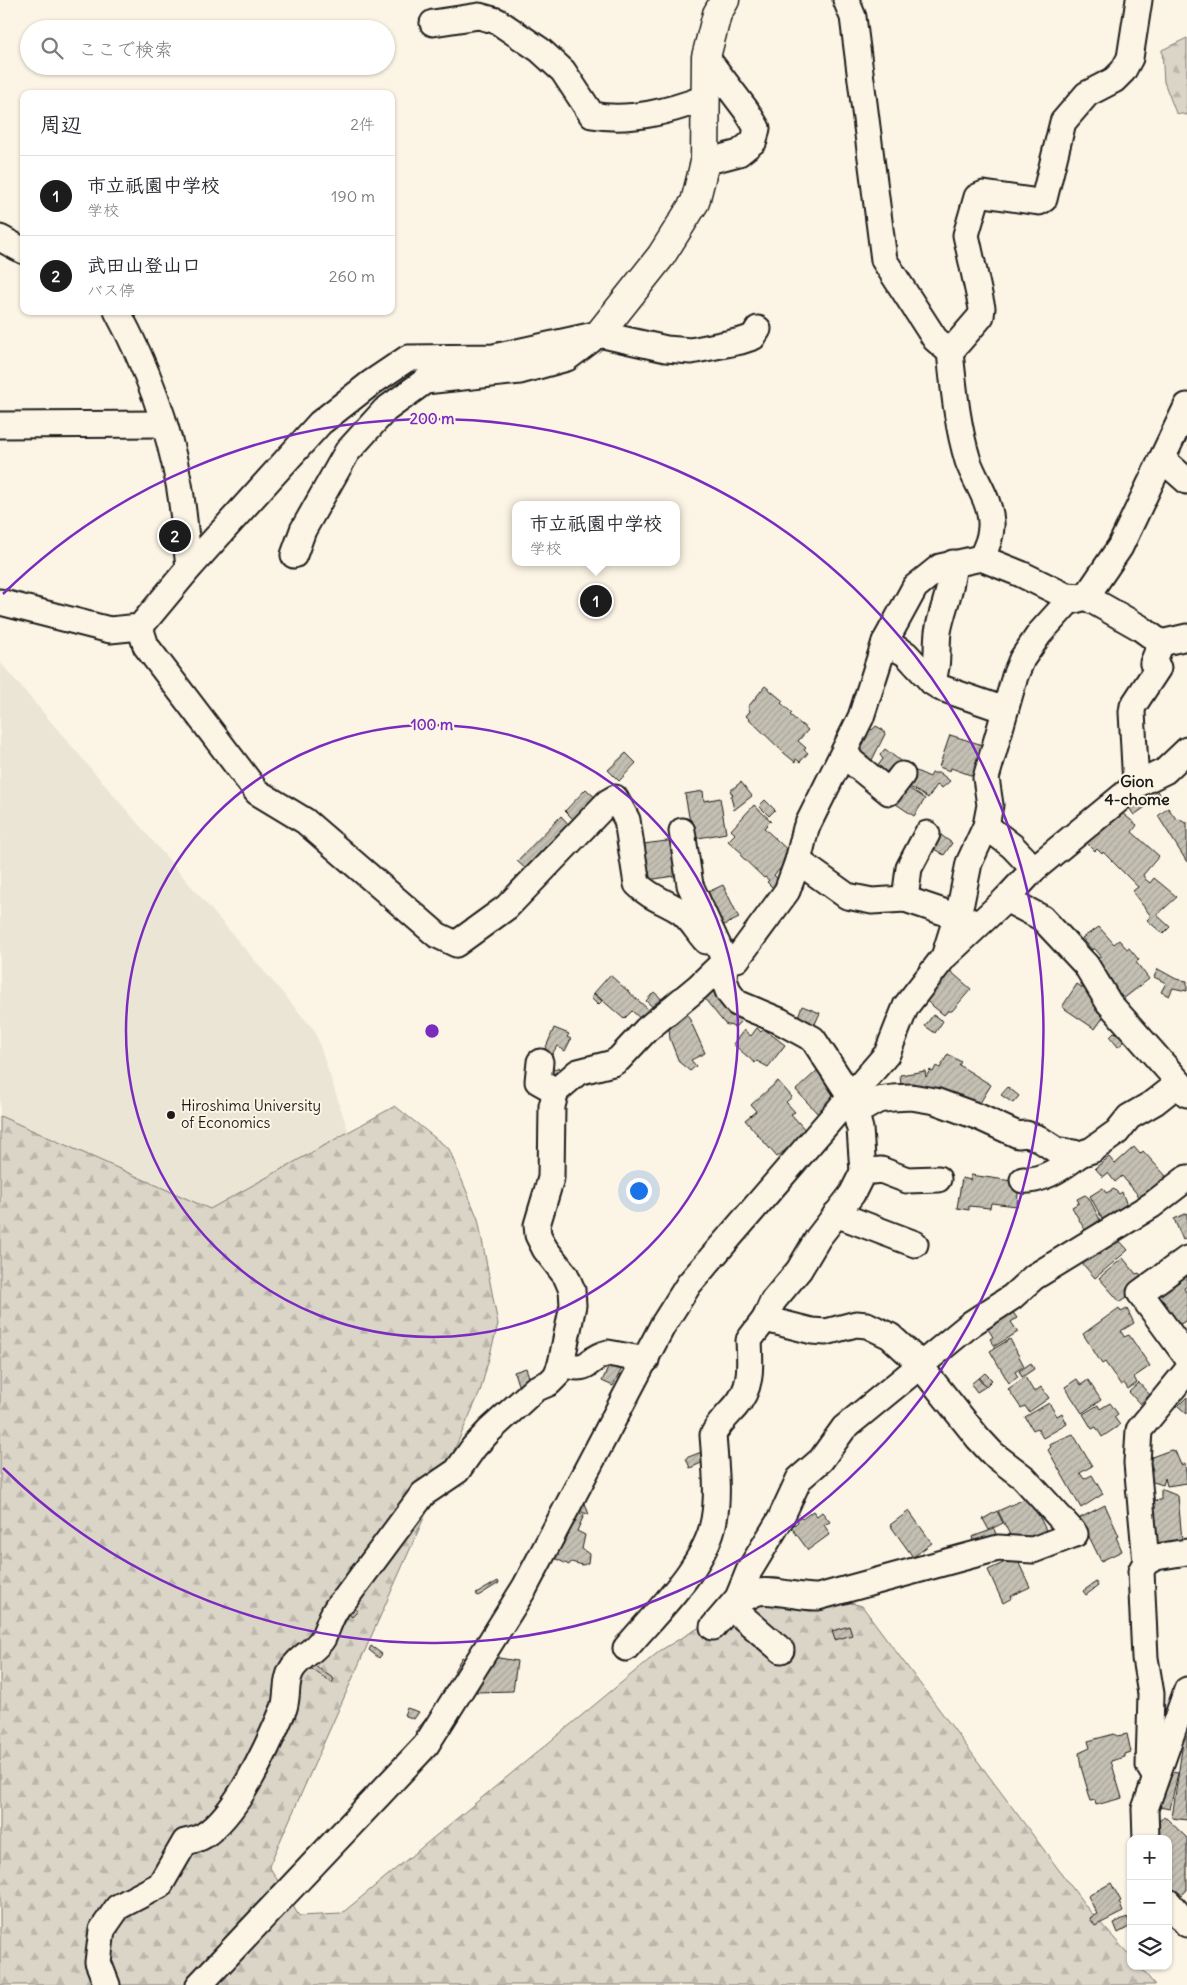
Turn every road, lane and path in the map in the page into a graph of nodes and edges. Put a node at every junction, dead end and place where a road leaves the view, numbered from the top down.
1 (725, 0) edge
2 (846, 0) edge
3 (1139, 0) edge
4 (433, 23) dead end
5 (706, 58) junction
6 (705, 98) junction
7 (705, 162) junction
8 (0, 238) edge
9 (20, 249) edge
10 (119, 315) edge
11 (758, 329) dead end
12 (599, 334) junction
13 (950, 352) junction
14 (1187, 406) edge
15 (163, 424) junction
16 (0, 425) edge
17 (1162, 459) junction
18 (1187, 481) edge
19 (294, 555) dead end
20 (981, 558) junction
21 (952, 563) junction
22 (189, 568) junction
23 (1086, 597) junction
24 (0, 602) edge
25 (140, 627) junction
26 (1187, 638) edge
27 (885, 642) junction
28 (1161, 643) junction
29 (932, 682) junction
30 (1005, 710) junction
31 (845, 750) junction
32 (1187, 750) edge
33 (902, 775) dead end
34 (1136, 784) junction
35 (986, 826) junction
36 (682, 831) dead end
37 (927, 834) dead end
38 (798, 861) junction
39 (1034, 869) junction
40 (905, 899) junction
41 (1006, 899) junction
42 (967, 920) junction
43 (725, 961) junction
44 (540, 1062) dead end
45 (1184, 1088) edge
46 (556, 1091) junction
47 (853, 1105) junction
48 (1080, 1154) junction
49 (863, 1172) junction
50 (1187, 1178) edge
51 (938, 1179) dead end
52 (1023, 1180) dead end
53 (836, 1214) junction
54 (915, 1244) dead end
55 (1187, 1259) edge
56 (765, 1319) junction
57 (1187, 1357) edge
58 (646, 1360) junction
59 (561, 1364) junction
60 (920, 1364) junction
61 (1187, 1371) edge
62 (1187, 1552) edge
63 (1146, 1562) junction
64 (734, 1603) junction
65 (713, 1627) dead end
66 (626, 1648) dead end
67 (781, 1650) dead end
68 (1187, 1690) edge
69 (1155, 1776) junction
70 (1146, 1835) edge
71 (1172, 1907) edge
72 (1187, 1924) edge
73 (107, 1985) edge
74 (198, 1985) edge

1 - 5 street
2 - 13 street
3 - 13 street
4 - 6 street
5 - 6 street
5 - 7 street
6 - 7 street
7 - 12 street
8 - 9 street
10 - 15 street
11 - 12 street
12 - 19 street
12 - 22 street
13 - 20 street
14 - 17 street
15 - 16 street
15 - 22 street
17 - 18 street
17 - 23 street
20 - 21 street
20 - 23 street
21 - 27 street
21 - 29 street
22 - 25 street
23 - 28 street
23 - 30 street
24 - 25 street
25 - 43 street
26 - 28 street
27 - 29 street
27 - 31 street
28 - 34 street
29 - 30 street
30 - 35 street
31 - 33 street
31 - 38 street
32 - 34 street
34 - 39 street
35 - 39 street
35 - 42 street
36 - 43 street
37 - 40 street
38 - 40 street
38 - 43 street
39 - 41 street
40 - 42 street
41 - 42 street
41 - 45 street
42 - 47 street
43 - 46 street
43 - 47 street
44 - 46 street
45 - 48 street
46 - 59 street
47 - 48 street
47 - 49 street
47 - 58 street
48 - 52 street
49 - 51 street
49 - 53 street
50 - 60 street
53 - 54 street
53 - 56 street
55 - 57 street
56 - 60 street
56 - 66 street
58 - 59 street
58 - 74 street
59 - 73 street
60 - 64 street
60 - 64 street
61 - 63 street
62 - 63 street
63 - 69 street
64 - 65 street
64 - 67 street
68 - 69 street
69 - 70 street
71 - 72 street

